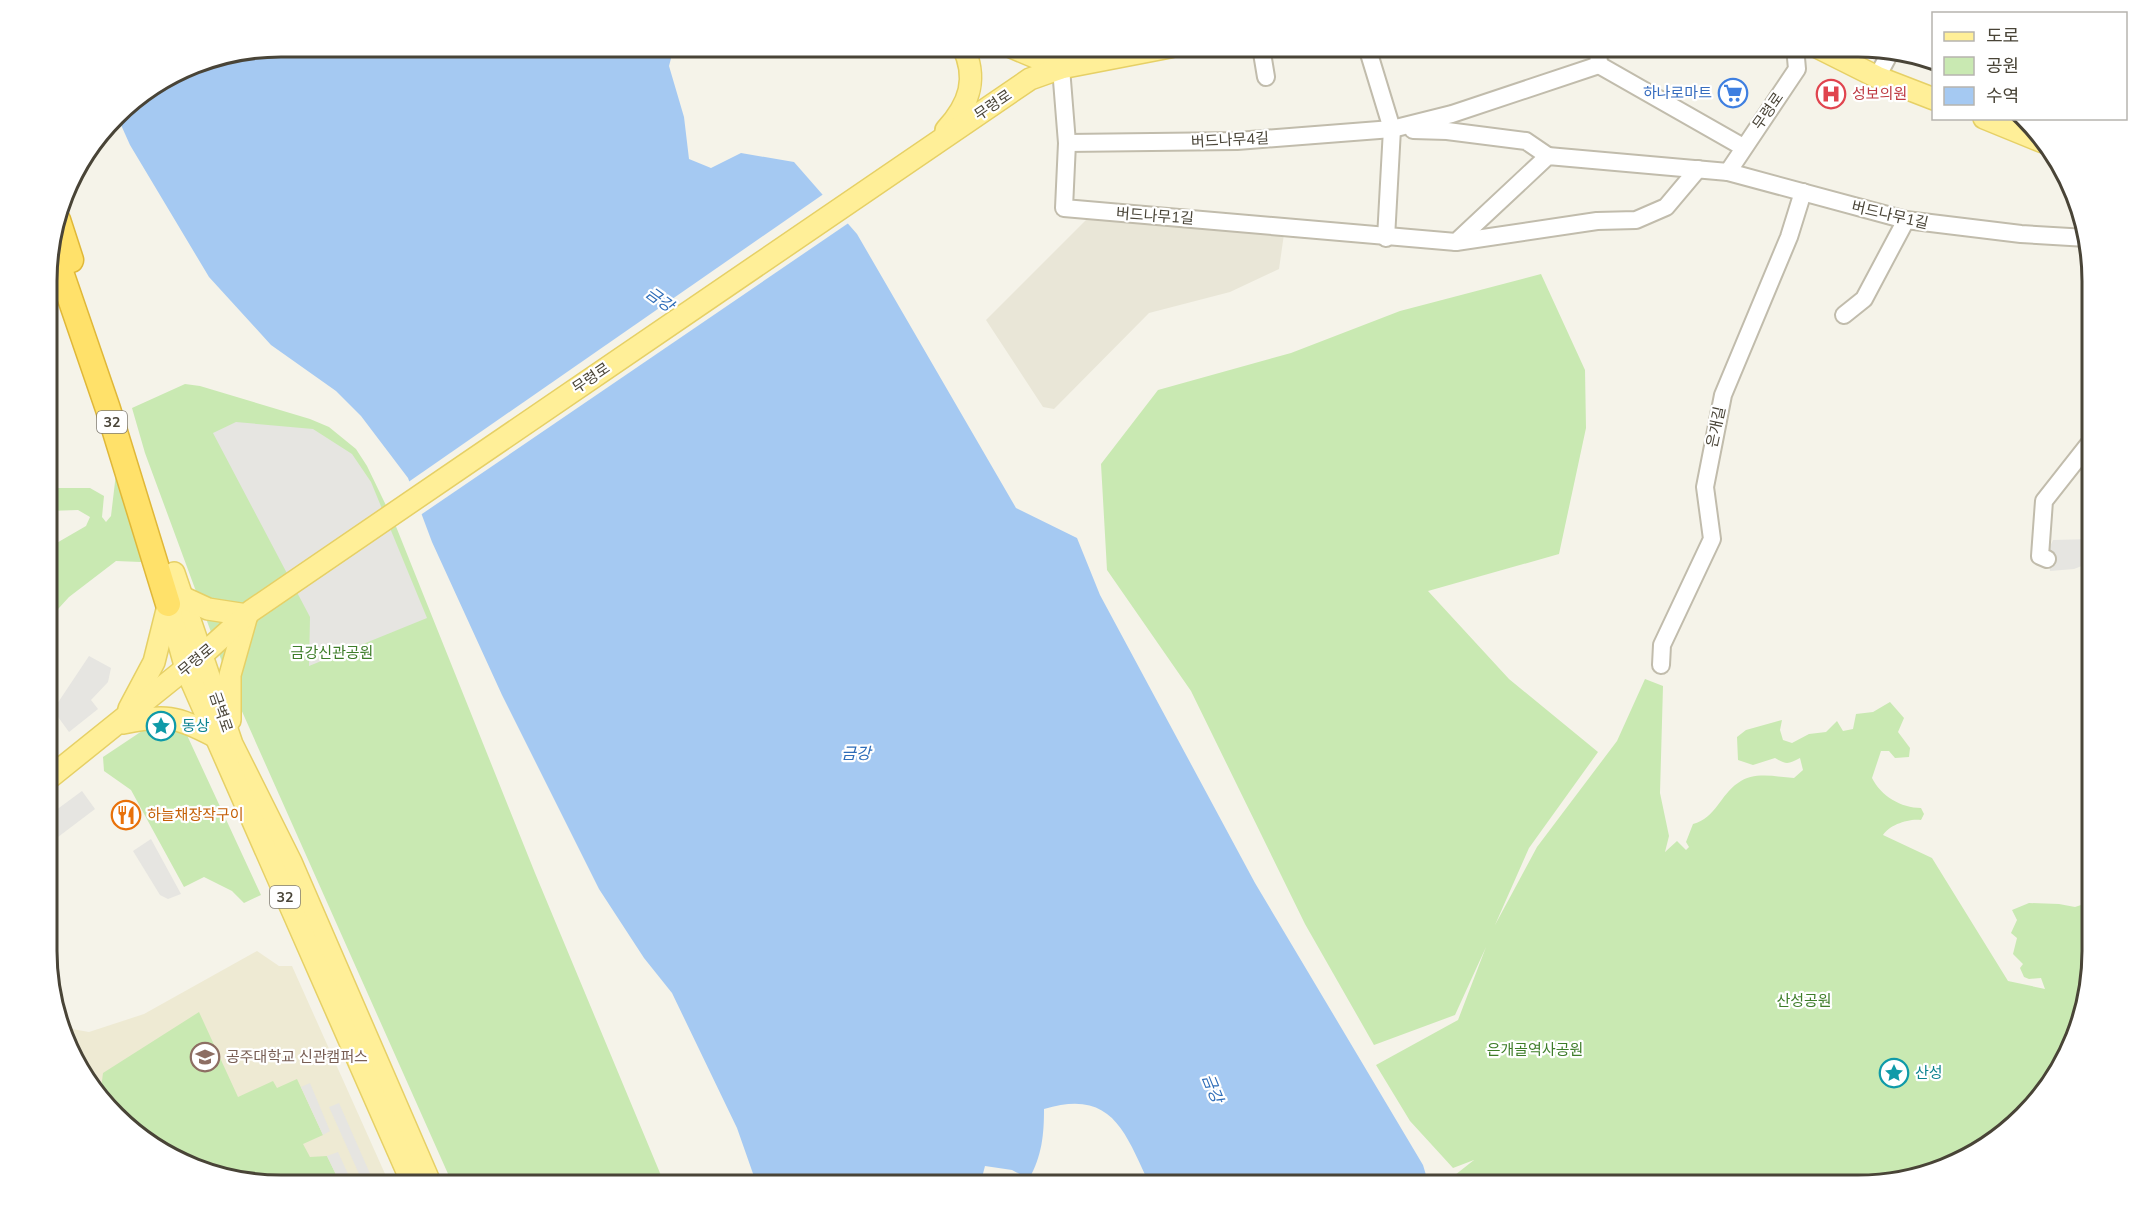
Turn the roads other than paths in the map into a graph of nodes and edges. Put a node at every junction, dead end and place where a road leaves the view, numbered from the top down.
1 (968, 57) edge
2 (1036, 57) edge
3 (1115, 57) edge
4 (1263, 57) edge
5 (1370, 57) edge
6 (1599, 57) edge
7 (1796, 57) edge
8 (1838, 57) edge
9 (1887, 59) edge
10 (1599, 65) junction
11 (1060, 68) junction
12 (1266, 77) dead end
13 (1877, 77) junction
14 (1932, 98) edge
15 (1989, 120) edge
16 (1392, 129) junction
17 (2030, 137) edge
18 (1067, 143) junction
19 (932, 146) junction
20 (1743, 147) junction
21 (1548, 156) junction
22 (1698, 169) junction
23 (1728, 172) junction
24 (1803, 192) junction
25 (1906, 220) junction
26 (62, 233) edge
27 (2078, 237) edge
28 (1386, 238) junction
29 (1456, 242) junction
30 (58, 262) edge
31 (1844, 315) dead end
32 (2082, 453) edge
33 (2047, 560) dead end
34 (174, 573) joint
35 (175, 600) junction
36 (249, 613) junction
37 (194, 663) junction
38 (1661, 665) dead end
39 (119, 724) junction
40 (223, 740) junction
41 (57, 772) edge
42 (409, 1175) edge
43 (427, 1175) edge

1 - 19 main road
2 - 11 main road
3 - 11 main road, 무령로
4 - 12 street
5 - 16 street
6 - 10 street
7 - 20 street, 무령로
8 - 13 main road
9 - 13 street
10 - 16 street, 버드나무4길
10 - 20 street
11 - 18 street, 버드나무1길
11 - 19 main road, 무령로
13 - 14 main road
15 - 17 main road
16 - 18 street, 버드나무4길
16 - 21 street
16 - 28 street
18 - 28 street, 버드나무1길
19 - 36 main road, 무령로
20 - 23 street, 무령로
21 - 22 street, 버드나무1길
21 - 29 street
22 - 23 street, 버드나무1길
22 - 29 street, 버드나무1길
23 - 24 street, 버드나무1길
24 - 25 street, 버드나무1길
24 - 38 street, 은개길
25 - 27 street, 버드나무1길
25 - 31 street
26 - 34 highway, 금벽로 / 32
28 - 29 street, 버드나무1길
30 - 35 highway, 금벽로 / 32
32 - 33 street
34 - 35 main road, 금벽로 / 32
35 - 36 main road
35 - 37 main road, 금벽로 / 32
35 - 39 main road
36 - 37 main road, 무령로
36 - 40 main road
37 - 39 main road, 무령로
37 - 40 main road, 금벽로 / 32
39 - 40 main road
39 - 41 main road, 무령로
40 - 42 main road, 금벽로 / 32
40 - 43 main road, 금벽로 / 32

